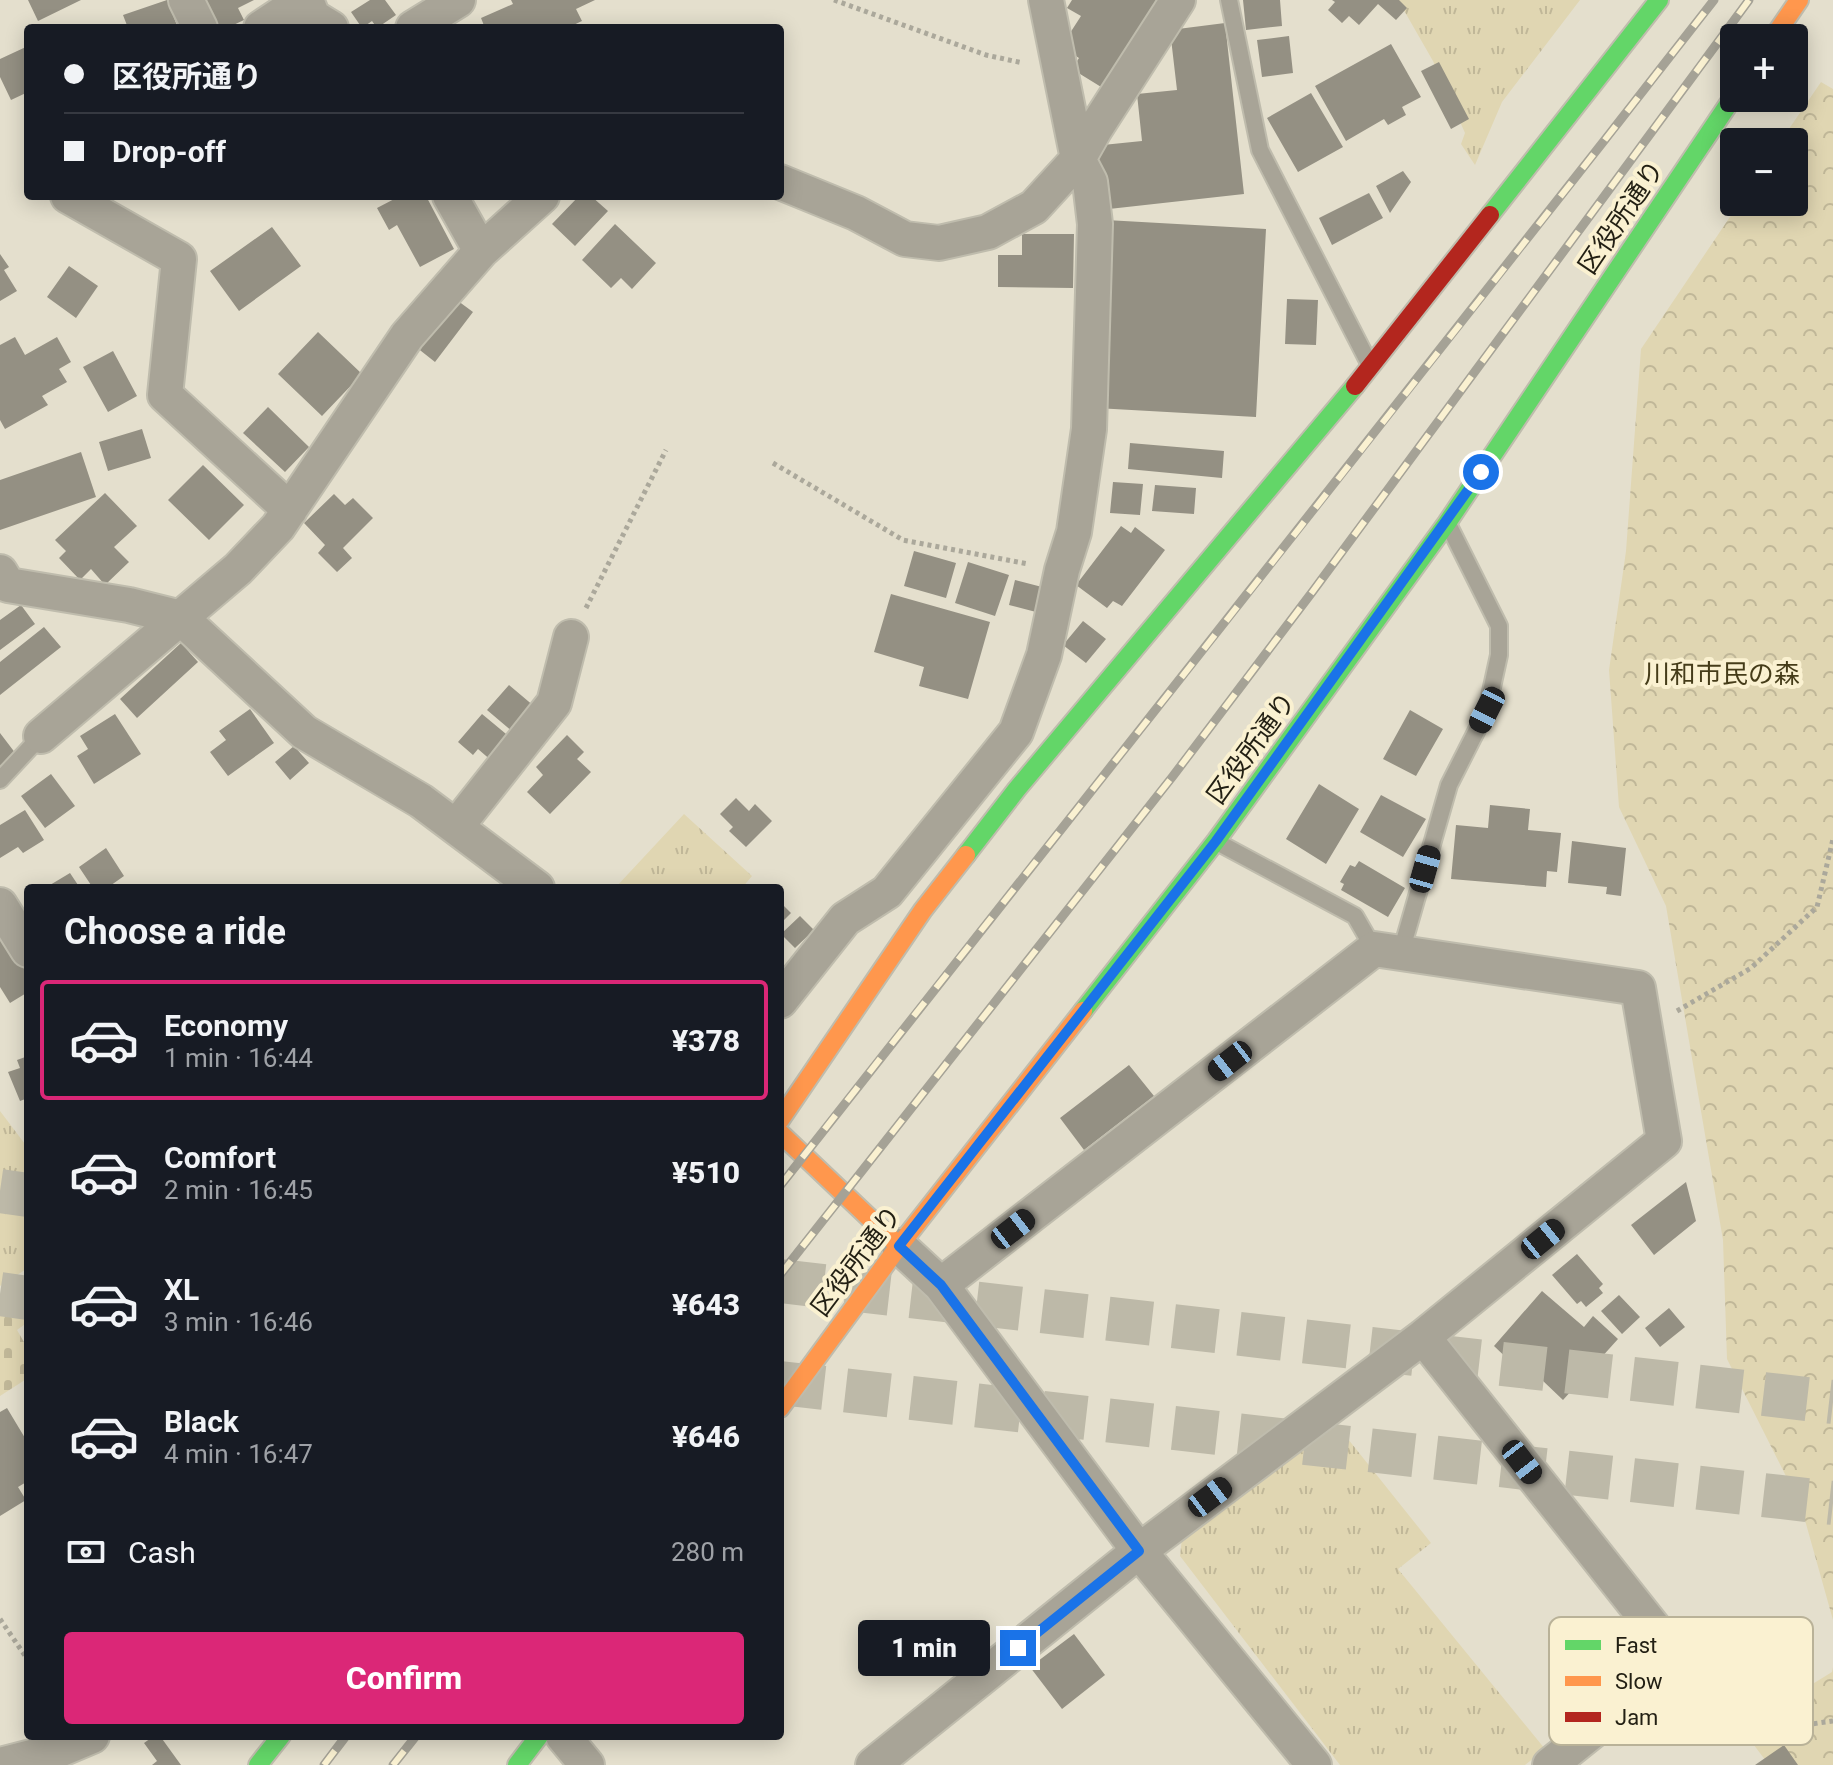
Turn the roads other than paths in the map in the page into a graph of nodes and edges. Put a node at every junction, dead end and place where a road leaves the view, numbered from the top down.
1 (186, 0) edge
2 (304, 0) edge
3 (458, 0) edge
4 (1046, 0) edge
5 (1178, 0) edge
6 (1229, 0) edge
7 (1659, 0) edge
8 (1799, 0) edge
9 (198, 24) edge
10 (267, 24) edge
11 (324, 24) edge
12 (419, 24) edge
13 (1783, 24) edge
14 (1723, 112) edge
15 (1078, 159) junction
16 (784, 184) edge
17 (75, 200) edge
18 (452, 200) edge
19 (538, 200) edge
20 (481, 251) junction
21 (1371, 367) junction
22 (290, 510) junction
23 (1447, 523) junction
24 (3, 583) edge
25 (181, 618) junction
26 (571, 637) road end
27 (41, 736) joint
28 (0, 780) edge
29 (456, 827) junction
30 (1216, 841) junction
31 (532, 884) edge
32 (887, 892) junction
33 (0, 905) edge
34 (923, 910) junction
35 (24, 944) edge
36 (1387, 950) junction
37 (784, 996) edge
38 (784, 1114) edge
39 (784, 1137) edge
40 (899, 1246) junction
41 (941, 1285) junction
42 (1423, 1337) junction
43 (784, 1403) edge
44 (1139, 1551) junction
45 (1645, 1617) edge
46 (83, 1740) edge
47 (278, 1740) edge
48 (536, 1740) edge
49 (566, 1740) edge
50 (1575, 1745) edge
51 (0, 1765) edge
52 (258, 1765) edge
53 (517, 1765) edge
54 (587, 1765) edge
55 (873, 1765) edge
56 (1314, 1765) edge
57 (1550, 1765) edge

1 - 9 street
2 - 10 street
2 - 11 street
3 - 12 street
4 - 15 street
5 - 15 street
6 - 21 lane
7 - 21 street
8 - 13 street
14 - 23 street, 区役所通り
15 - 16 street
15 - 32 street
17 - 22 street
18 - 20 street
19 - 20 street
20 - 22 street
21 - 34 street
22 - 25 street
23 - 30 street, 区役所通り
23 - 36 lane
24 - 25 street
25 - 27 street
25 - 29 street
26 - 29 street
27 - 28 lane
29 - 31 street
30 - 36 lane
30 - 40 street, 区役所通り
32 - 34 street
32 - 37 street
33 - 35 street
34 - 38 street
36 - 41 street
36 - 42 street
39 - 40 street
40 - 41 street
40 - 43 street, 区役所通り
41 - 44 street
42 - 44 street
42 - 45 street
44 - 55 street
44 - 56 street
46 - 51 street
47 - 52 street
48 - 53 street
49 - 54 street
50 - 57 street

